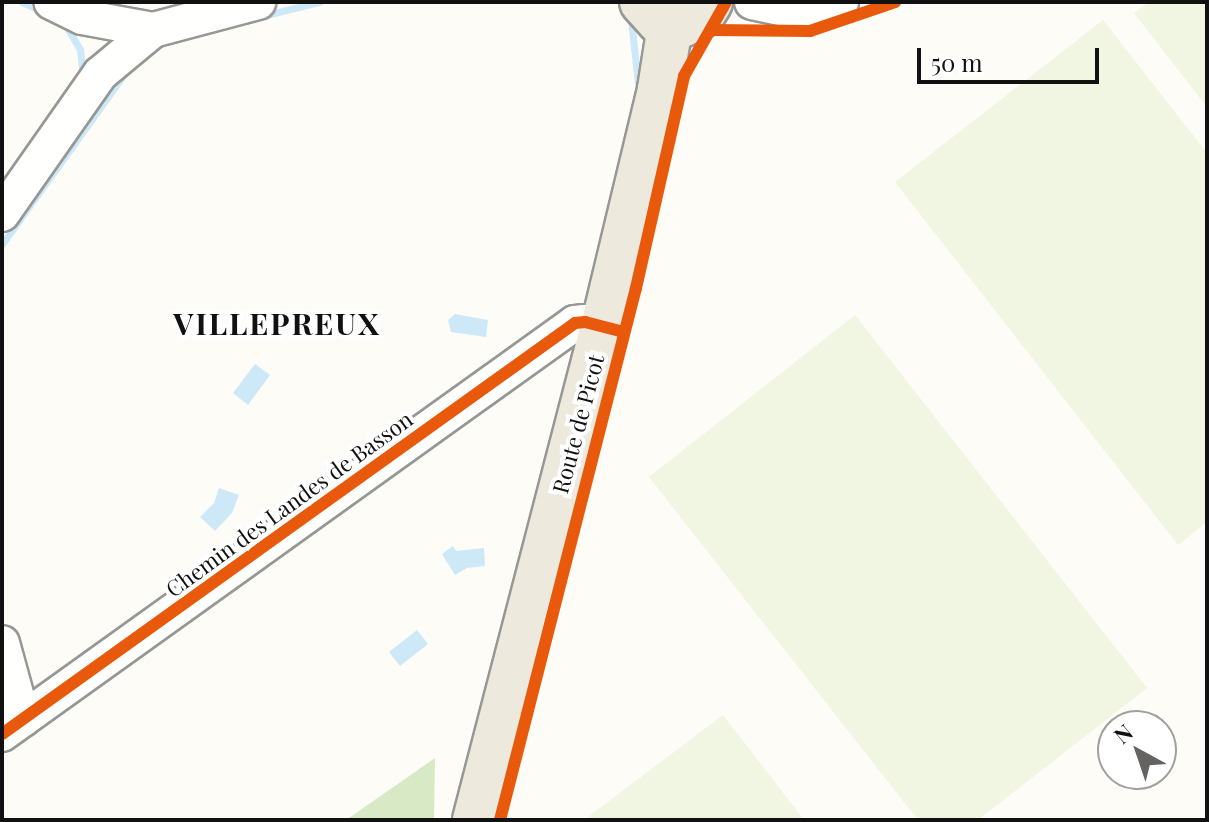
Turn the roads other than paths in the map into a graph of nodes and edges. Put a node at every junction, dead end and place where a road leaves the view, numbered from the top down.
1 (51, 2) edge
2 (258, 2) edge
3 (710, 2) edge
4 (752, 2) edge
5 (841, 2) edge
6 (656, 13) edge
7 (82, 17) junction
8 (153, 30) junction
9 (100, 74) junction
10 (2, 214) edge
11 (603, 327) junction
12 (2, 643) edge
13 (12, 726) edge
14 (475, 820) edge

1 - 7 street
2 - 8 street
3 - 6 main road
4 - 5 street
6 - 11 main road, Route de Picot
7 - 8 street
7 - 9 street
8 - 9 street
9 - 10 street
11 - 13 street, Chemin des Landes de Basson
11 - 14 main road, Route de Picot
12 - 13 street

